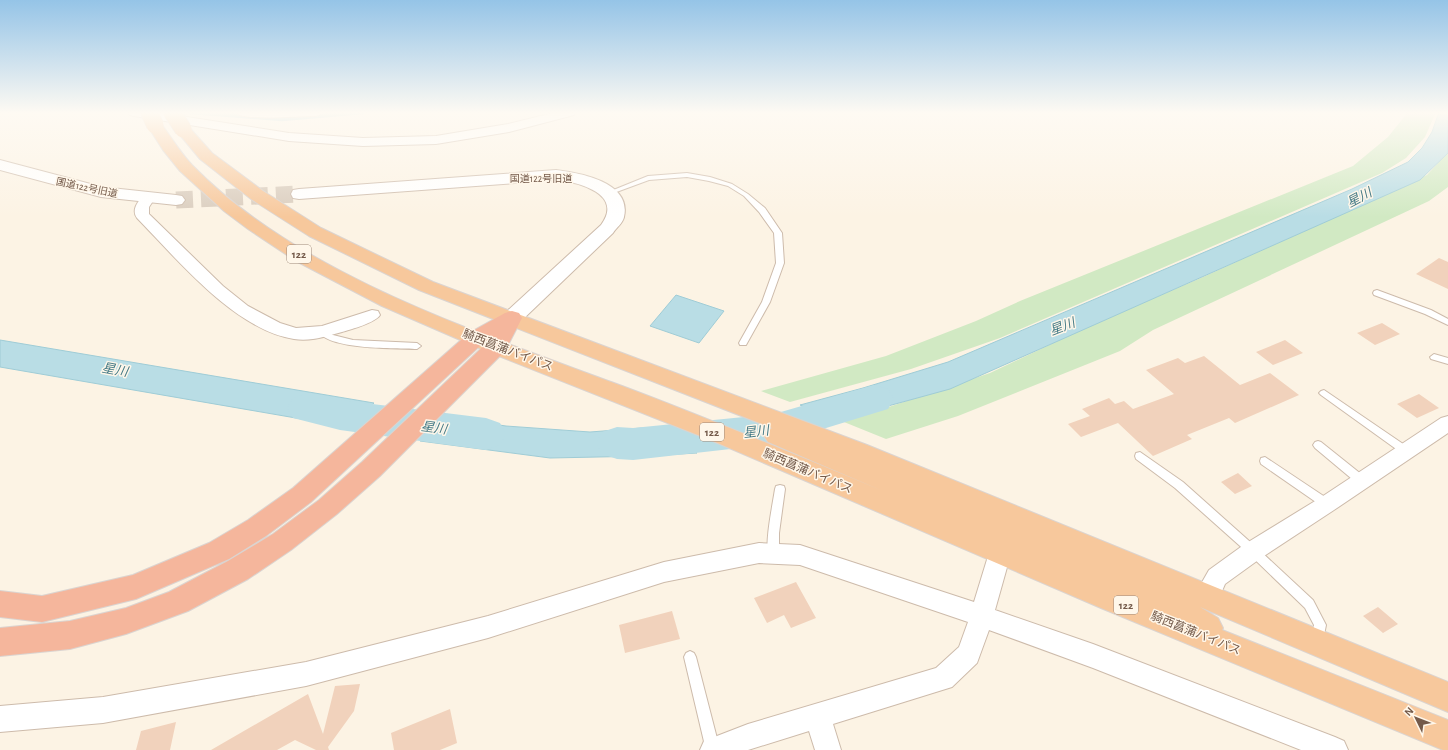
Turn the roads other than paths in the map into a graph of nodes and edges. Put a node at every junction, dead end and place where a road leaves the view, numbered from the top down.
1 (168, 147) edge
2 (198, 147) edge
3 (0, 164) edge
4 (608, 193) junction
5 (299, 194) tunnel mouth
6 (148, 198) junction
7 (176, 200) tunnel mouth
8 (1377, 293) dead end
9 (372, 315) dead end
10 (512, 318) junction
11 (1448, 322) edge
12 (322, 332) junction
13 (476, 338) junction
14 (743, 343) dead end
15 (417, 346) dead end
16 (498, 346) junction
17 (1434, 357) dead end
18 (1448, 361) edge
19 (1324, 393) dead end
20 (1448, 423) edge
21 (1318, 444) dead end
22 (1406, 451) junction
23 (846, 456) junction
24 (1140, 456) dead end
25 (1265, 461) dead end
26 (1362, 481) junction
27 (780, 489) dead end
28 (1327, 504) junction
29 (1253, 551) junction
30 (773, 553) junction
31 (1000, 553) junction
32 (1208, 598) junction
33 (0, 604) edge
34 (981, 617) junction
35 (0, 642) edge
36 (1317, 643) junction
37 (1252, 656) junction
38 (690, 657) dead end
39 (1448, 697) edge
40 (817, 716) junction
41 (0, 719) edge
42 (1448, 736) edge
43 (713, 750) edge
44 (828, 750) edge
45 (1335, 750) edge

1 - 13 highway, 騎西菖蒲バイパス / 122
2 - 10 highway, 122, bridge
3 - 6 street, 国道122号旧道
4 - 5 street, 国道122号旧道
4 - 10 street
4 - 14 lane
6 - 7 street, 国道122号旧道
6 - 12 street
8 - 11 lane
9 - 12 street
10 - 13 highway
10 - 16 highway
10 - 23 highway, 122
10 - 23 highway
12 - 15 lane
13 - 16 highway, 騎西菖蒲バイパス / 122
13 - 33 highway
16 - 31 highway, 騎西菖蒲バイパス / 122
16 - 35 highway
17 - 18 lane
19 - 22 lane
20 - 22 street
21 - 26 lane
22 - 26 street
23 - 32 highway, 122
23 - 37 highway
24 - 29 lane
25 - 28 lane
26 - 28 street
27 - 30 lane
28 - 29 street
29 - 32 street
29 - 36 lane
30 - 34 street
30 - 41 street
31 - 34 street
31 - 37 highway, 騎西菖蒲バイパス / 122
32 - 36 highway, 122
34 - 40 street
34 - 45 street
36 - 39 highway, 122
37 - 42 highway, 騎西菖蒲バイパス / 122
38 - 43 lane
40 - 43 street
40 - 44 street

